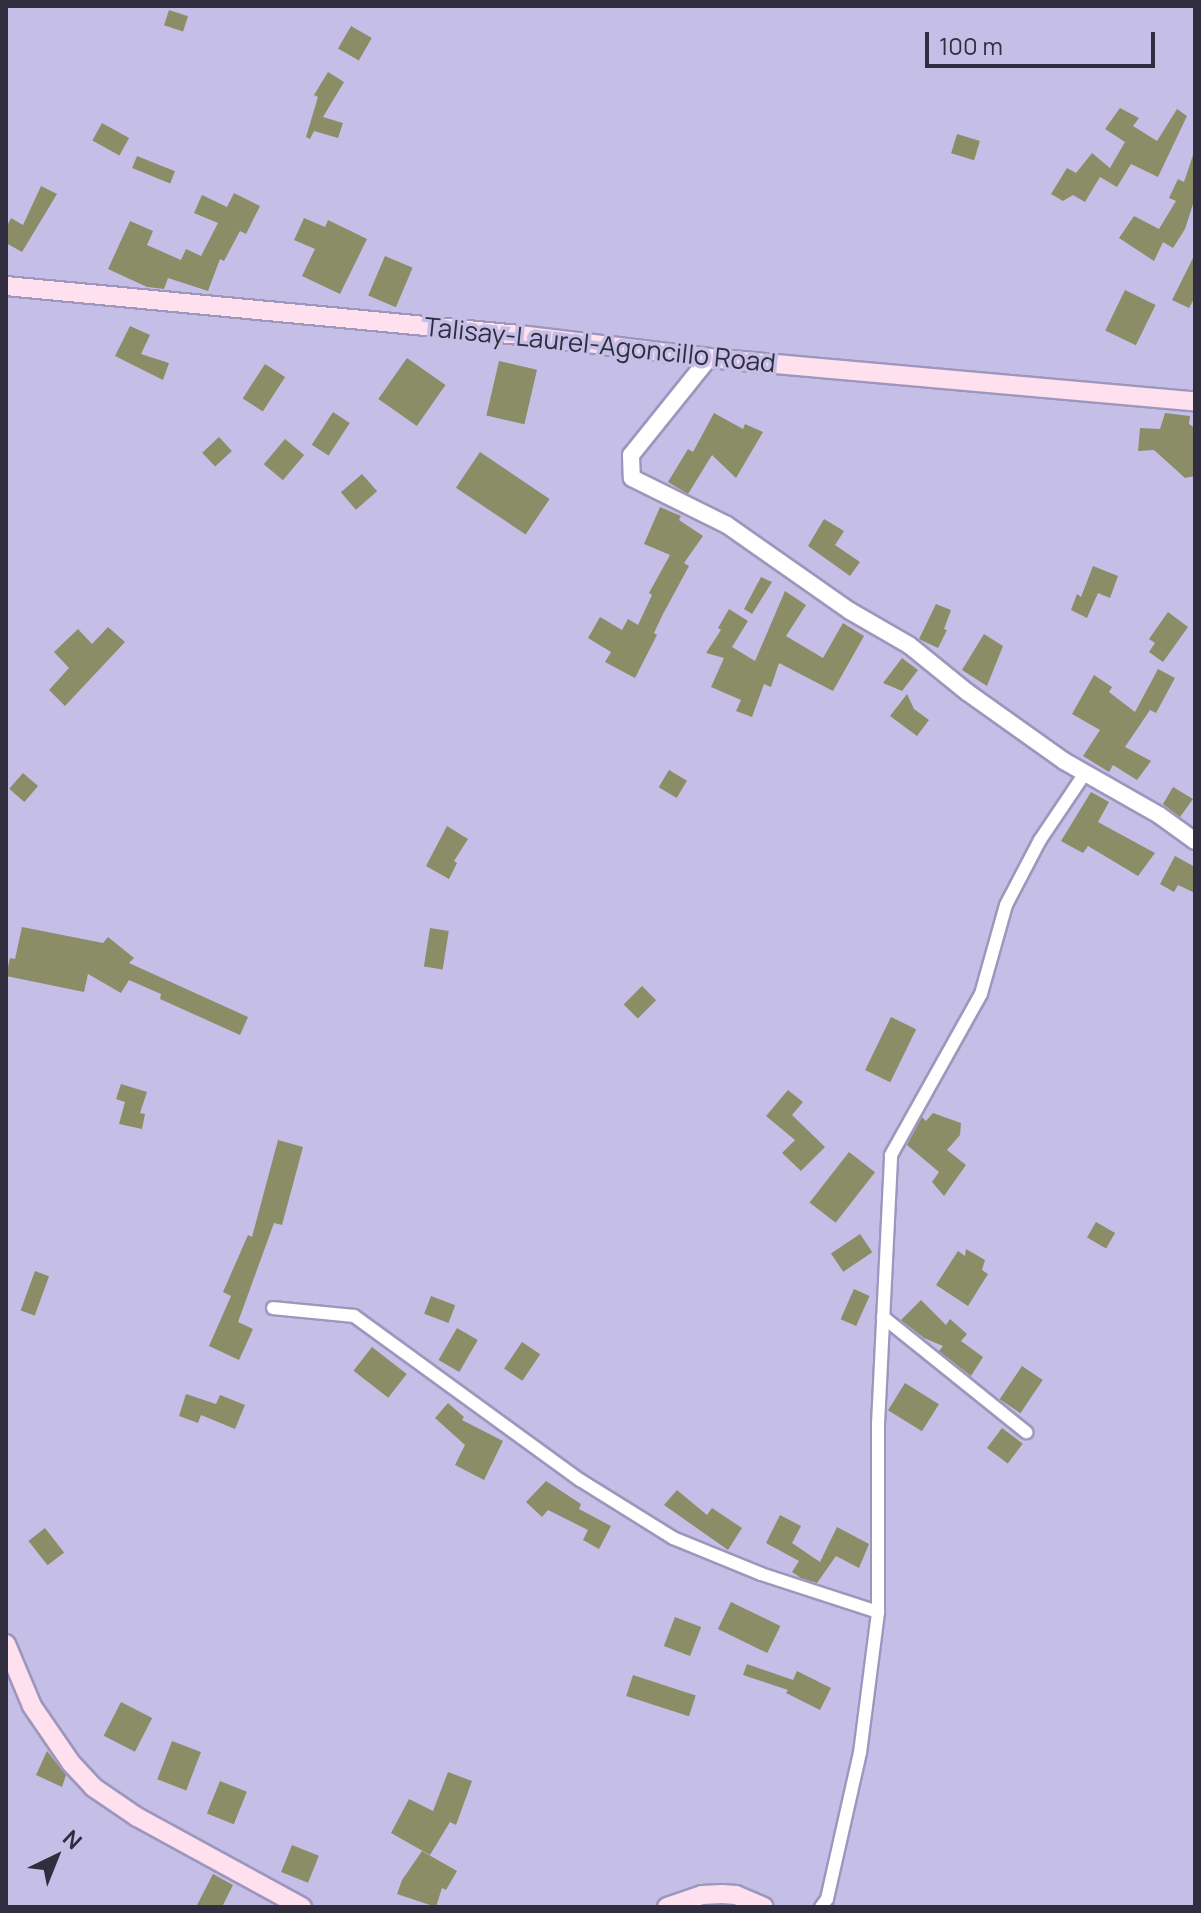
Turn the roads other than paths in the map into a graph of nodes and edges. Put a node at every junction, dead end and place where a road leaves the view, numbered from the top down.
1 (6, 286) edge
2 (709, 358) junction
3 (1195, 401) edge
4 (1085, 773) junction
5 (1195, 841) edge
6 (273, 1308) dead end
7 (883, 1317) junction
8 (1026, 1432) dead end
9 (878, 1612) junction
10 (6, 1644) edge
11 (302, 1907) edge
12 (667, 1907) edge
13 (764, 1907) edge
14 (821, 1907) edge

1 - 2 main road, Talisay-Laurel-Agoncillo Road
2 - 3 main road, Talisay-Laurel-Agoncillo Road
2 - 4 street
4 - 5 street
4 - 7 street
6 - 9 street
7 - 8 street
7 - 9 street
9 - 14 street
10 - 11 main road
12 - 13 main road

